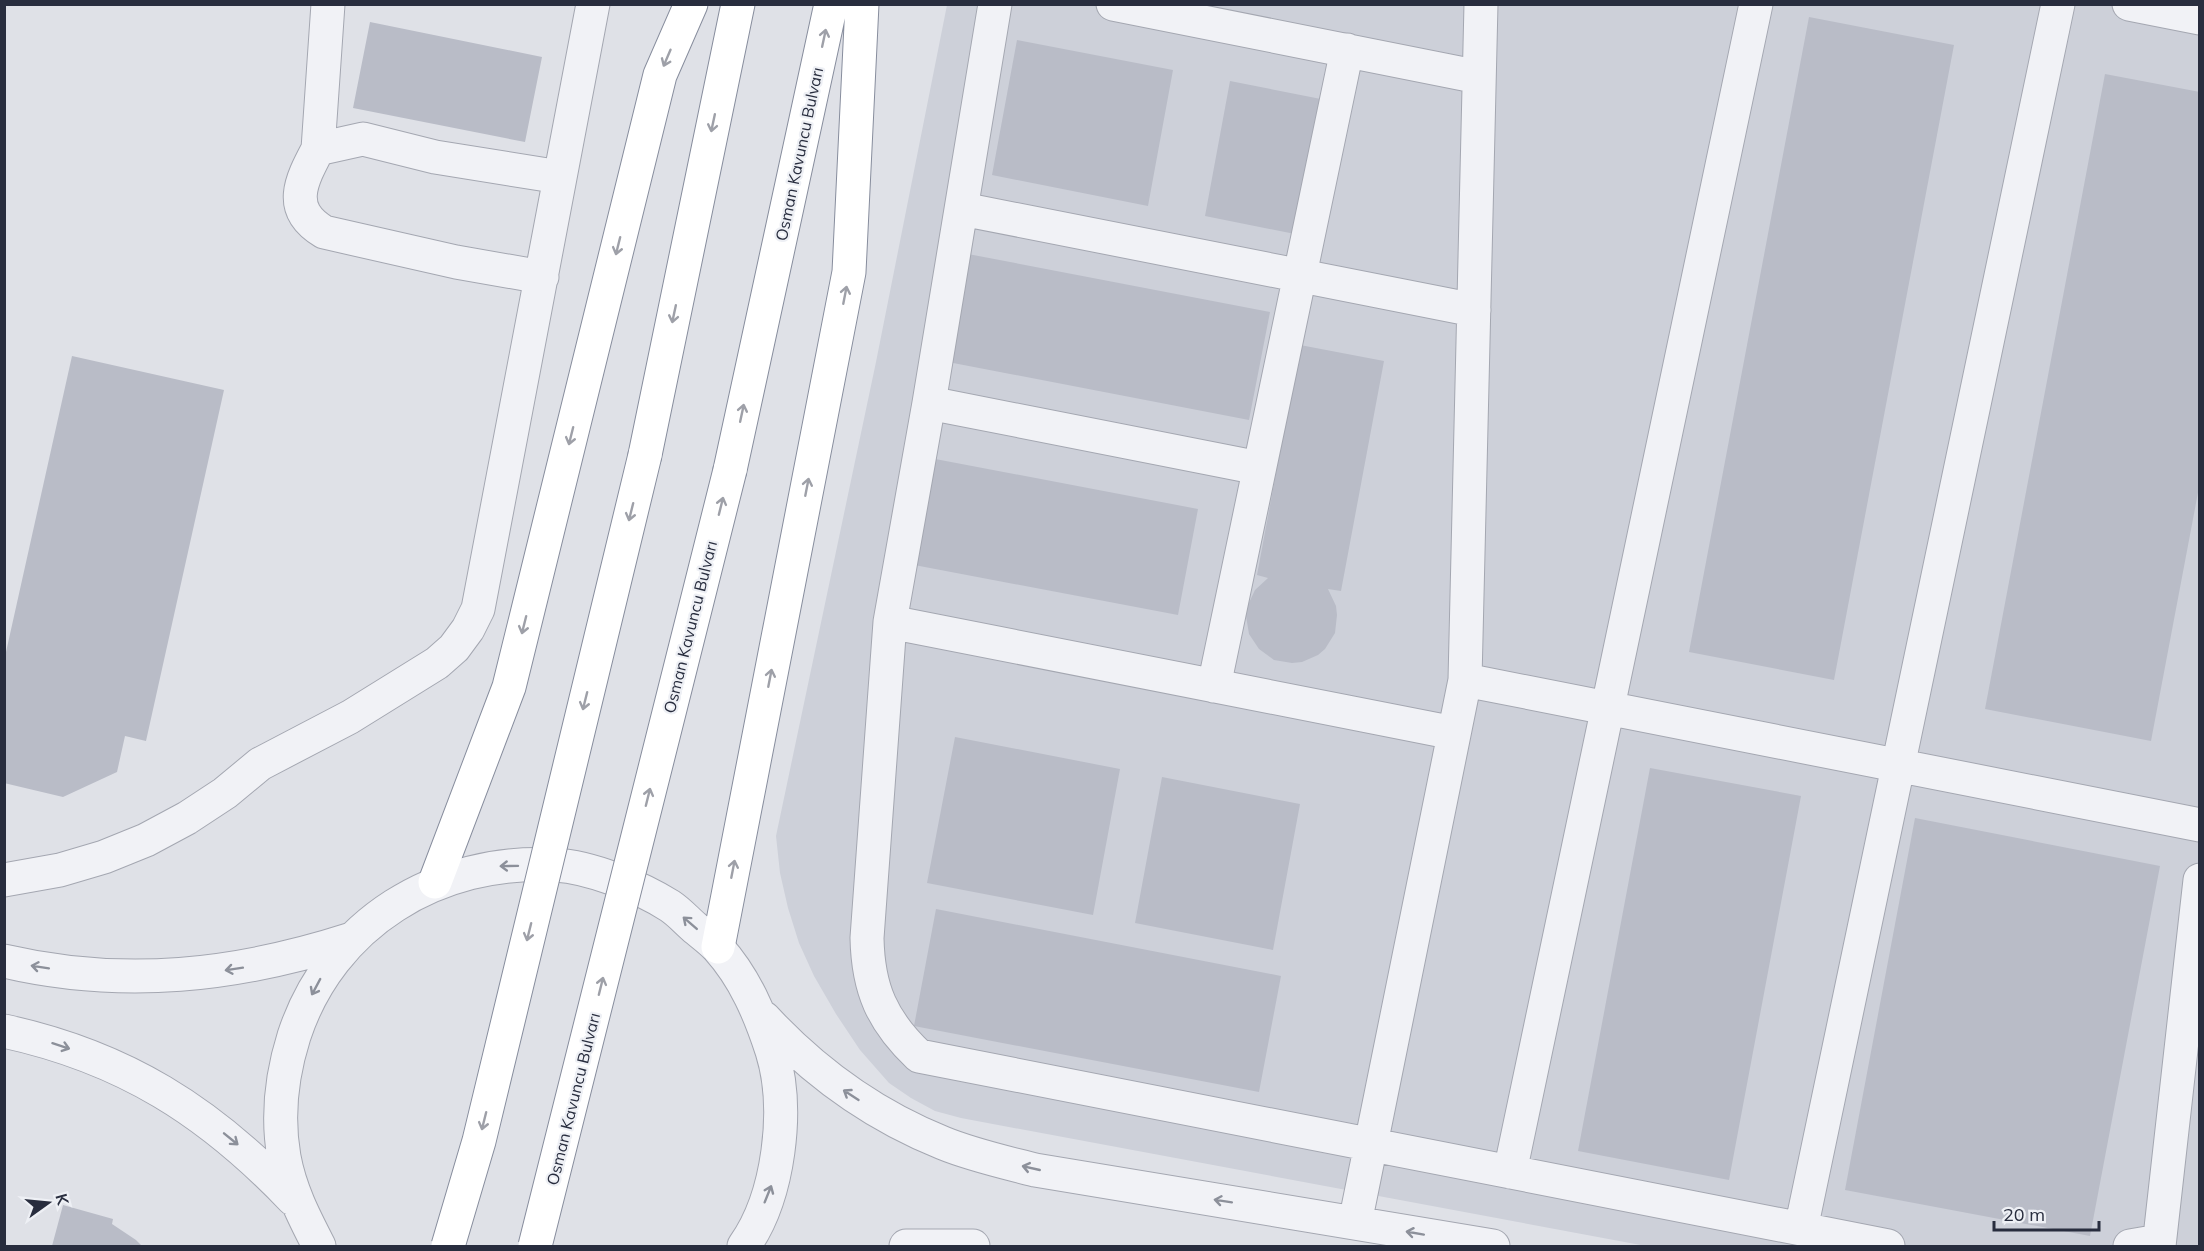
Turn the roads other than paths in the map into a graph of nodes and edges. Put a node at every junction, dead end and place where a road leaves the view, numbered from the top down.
1 (328, 4) edge
2 (593, 4) edge
3 (691, 4) edge
4 (738, 4) edge
5 (831, 4) edge
6 (862, 4) edge
7 (995, 4) edge
8 (1113, 4) edge
9 (1481, 4) edge
10 (1756, 4) edge
11 (2058, 4) edge
12 (2129, 4) edge
13 (2199, 18) edge
14 (1347, 50) junction
15 (1479, 76) junction
16 (318, 149) junction
17 (560, 177) junction
18 (962, 209) junction
19 (1300, 276) junction
20 (542, 277) junction
21 (1474, 310) junction
22 (929, 403) junction
23 (1259, 468) junction
24 (890, 622) junction
25 (1465, 680) junction
26 (1214, 686) junction
27 (1608, 708) junction
28 (1454, 733) junction
29 (1898, 766) junction
30 (2199, 825) edge
31 (4, 879) edge
32 (2199, 880) edge
33 (435, 882) junction
34 (352, 939) junction
35 (718, 947) junction
36 (4, 961) edge
37 (760, 1013) junction
38 (4, 1031) edge
39 (1371, 1145) junction
40 (1510, 1172) junction
41 (296, 1202) junction
42 (1355, 1223) junction
43 (1801, 1229) junction
44 (2149, 1245) edge
45 (319, 1246) edge
46 (448, 1246) edge
47 (535, 1246) edge
48 (744, 1246) edge
49 (906, 1246) edge
50 (973, 1246) edge
51 (1493, 1246) edge
52 (1888, 1246) edge

1 - 16 street
2 - 17 street
3 -> 33 highway
4 -> 46 highway, bridge
47 -> 5 highway, Osman Kavuncu Bulvarı, bridge
35 -> 6 highway
7 - 18 street
8 - 14 street
9 - 15 street
10 - 27 street
11 - 29 street
12 - 13 street
14 - 15 street
14 - 19 street
15 - 21 street
16 - 17 street
16 - 20 street
17 - 20 street
18 - 19 street
18 - 22 street
19 - 21 street
19 - 23 street
20 - 31 street
21 - 25 street
22 - 23 street
22 - 24 street
23 - 26 street
24 - 26 street
24 - 39 street
25 - 27 street
25 - 28 street
26 - 28 street
27 - 29 street
27 - 40 street
28 - 39 street
29 - 30 street
29 - 43 street
32 - 44 street
33 - 34 street
35 -> 33 street
34 -> 36 street
34 -> 41 street
35 - 37 street
42 -> 37 street
48 -> 37 street
38 -> 41 street
39 - 40 street
39 - 42 street
40 - 43 street
41 - 45 street
51 -> 42 street
43 - 52 street
49 - 50 street

